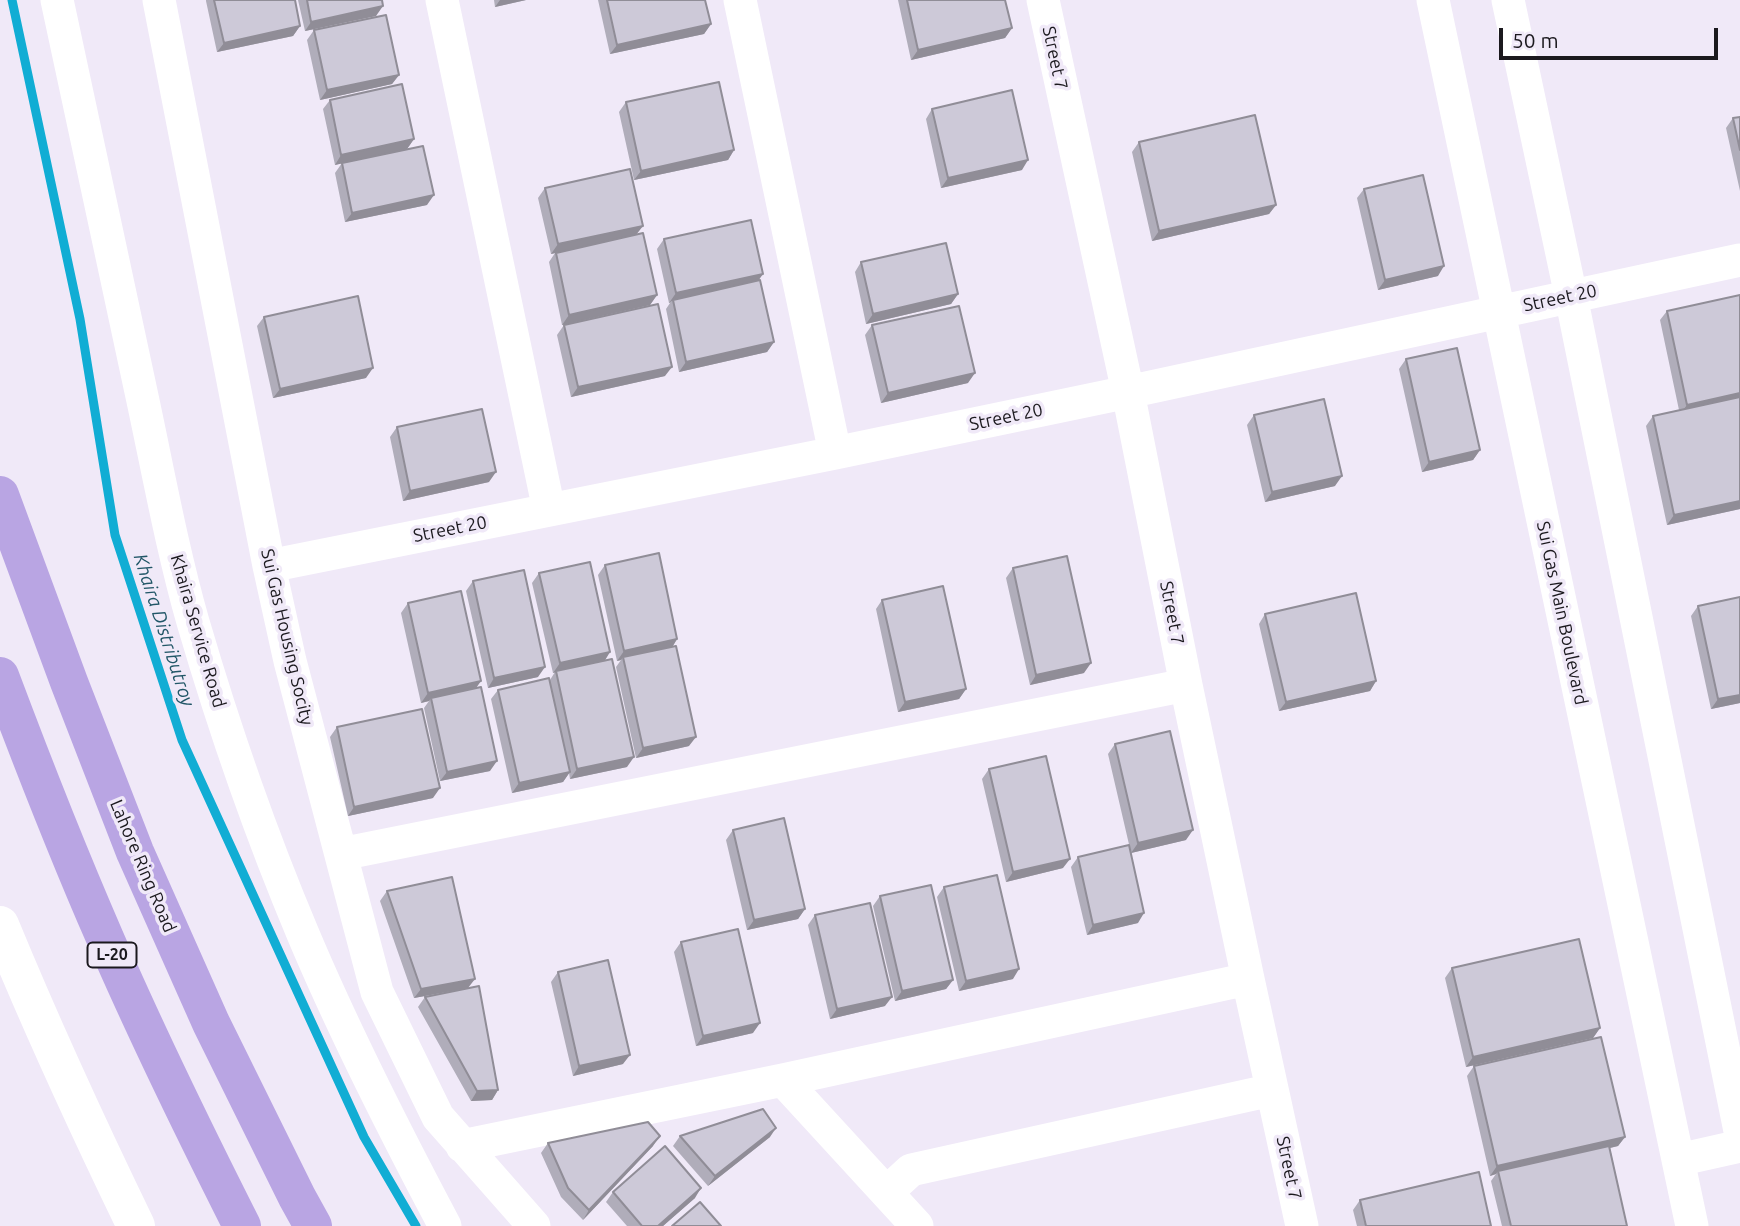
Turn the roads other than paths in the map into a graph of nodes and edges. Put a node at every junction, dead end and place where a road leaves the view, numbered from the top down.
1 (57, 0) edge
2 (159, 0) edge
3 (442, 0) edge
4 (740, 0) edge
5 (1043, 0) edge
6 (1433, 0) edge
7 (1508, 0) edge
8 (1740, 260) edge
9 (1571, 296) junction
10 (1498, 311) junction
11 (1128, 392) junction
12 (835, 453) junction
13 (0, 495) edge
14 (549, 510) junction
15 (270, 566) junction
16 (0, 676) edge
17 (1186, 685) junction
18 (341, 854) junction
19 (0, 925) edge
20 (1248, 979) junction
21 (783, 1080) junction
22 (1272, 1090) junction
23 (1740, 1131) edge
24 (462, 1146) junction
25 (1740, 1146) edge
26 (1678, 1160) junction
27 (887, 1192) junction
28 (136, 1226) edge
29 (242, 1226) edge
30 (313, 1226) edge
31 (445, 1226) edge
32 (534, 1226) edge
33 (918, 1226) edge
34 (1302, 1226) edge
35 (1692, 1226) edge

1 - 31 street, Khaira Service Road
2 - 15 street, Sui Gas Housing Socity
3 - 14 street
4 - 12 street
5 - 11 street, Street 7
6 - 10 street, Sui Gas Main Boulevard
7 - 9 street
8 - 9 street, Street 20
9 - 10 street, Street 20
9 - 23 street
10 - 11 street, Street 20
10 - 26 street, Sui Gas Main Boulevard
11 - 12 street, Street 20
11 - 17 street, Street 7
12 - 14 street, Street 20
13 - 30 highway, Lahore Ring Road
14 - 15 street, Street 20
15 - 18 street, Sui Gas Housing Socity
16 - 29 highway, L-20
17 - 18 street
17 - 20 street, Street 7
18 - 24 street, Sui Gas Housing Socity
19 - 28 street
20 - 21 street
20 - 22 street, Street 7
21 - 24 street
21 - 27 street
22 - 27 street
22 - 34 street, Street 7
24 - 32 street, Sui Gas Housing Socity
25 - 26 street
26 - 35 street, Sui Gas Main Boulevard
27 - 33 street

